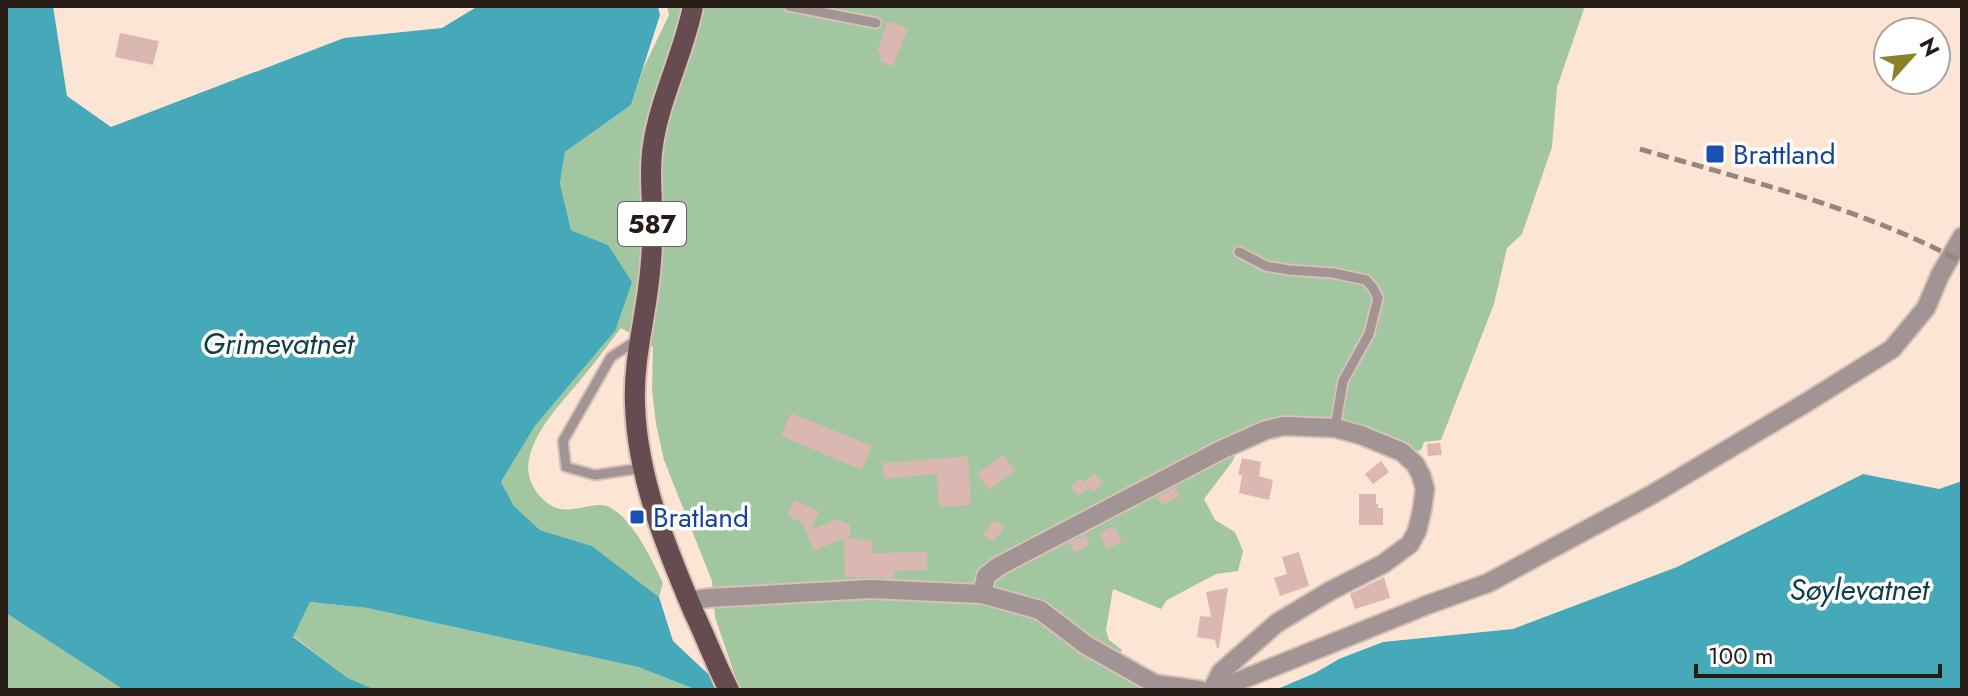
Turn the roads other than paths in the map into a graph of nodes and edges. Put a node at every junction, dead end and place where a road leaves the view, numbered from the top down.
1 (693, 6) edge
2 (792, 6) edge
3 (876, 23) dead end
4 (1962, 237) edge
5 (1239, 252) dead end
6 (640, 338) junction
7 (1335, 428) junction
8 (643, 468) junction
9 (982, 594) junction
10 (689, 601) junction
11 (725, 683) edge
12 (1199, 690) edge
13 (1214, 690) edge

1 - 6 main road, 587
2 - 3 lane
4 - 13 street
5 - 7 lane
6 - 8 main road, 587
6 - 8 lane
7 - 9 street
7 - 13 street
8 - 10 main road, 587
9 - 10 street
9 - 12 street
10 - 11 main road, 587

